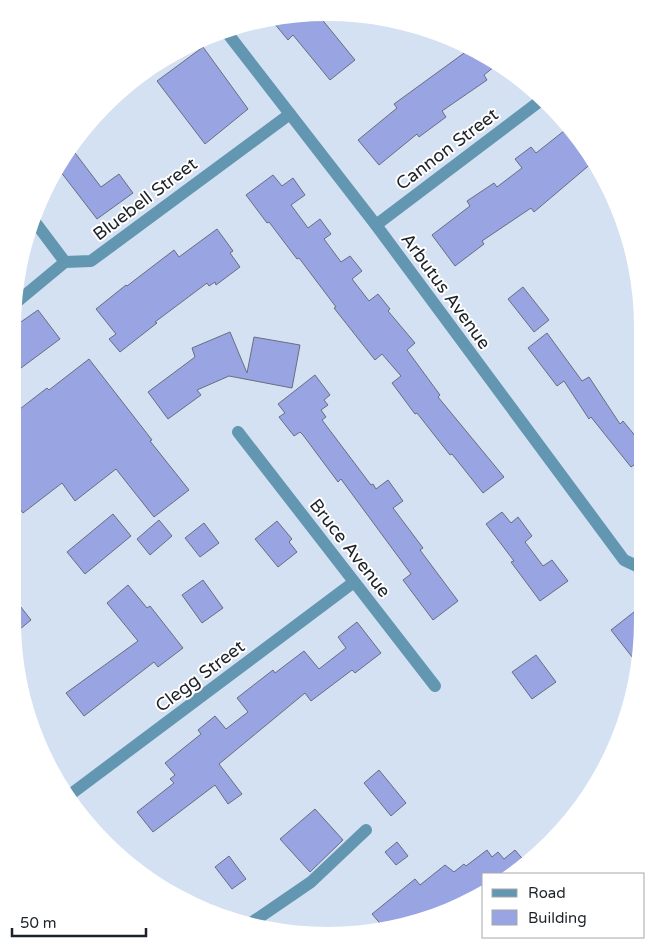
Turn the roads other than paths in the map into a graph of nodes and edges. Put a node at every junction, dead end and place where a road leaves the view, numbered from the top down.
1 (231, 37) edge
2 (536, 104) edge
3 (290, 114) junction
4 (376, 225) junction
5 (39, 227) edge
6 (65, 262) junction
7 (23, 297) edge
8 (238, 432) dead end
9 (634, 565) edge
10 (354, 582) junction
11 (435, 686) dead end
12 (74, 793) edge
13 (366, 830) dead end
14 (258, 918) edge

1 - 3 street, Arbutus Avenue
2 - 4 street, Cannon Street
3 - 4 street, Arbutus Avenue
3 - 6 street, Bluebell Street
4 - 9 street, Arbutus Avenue
5 - 6 street
6 - 7 street
8 - 10 street, Bruce Avenue
10 - 11 street, Bruce Avenue
10 - 12 street, Clegg Street
13 - 14 street

